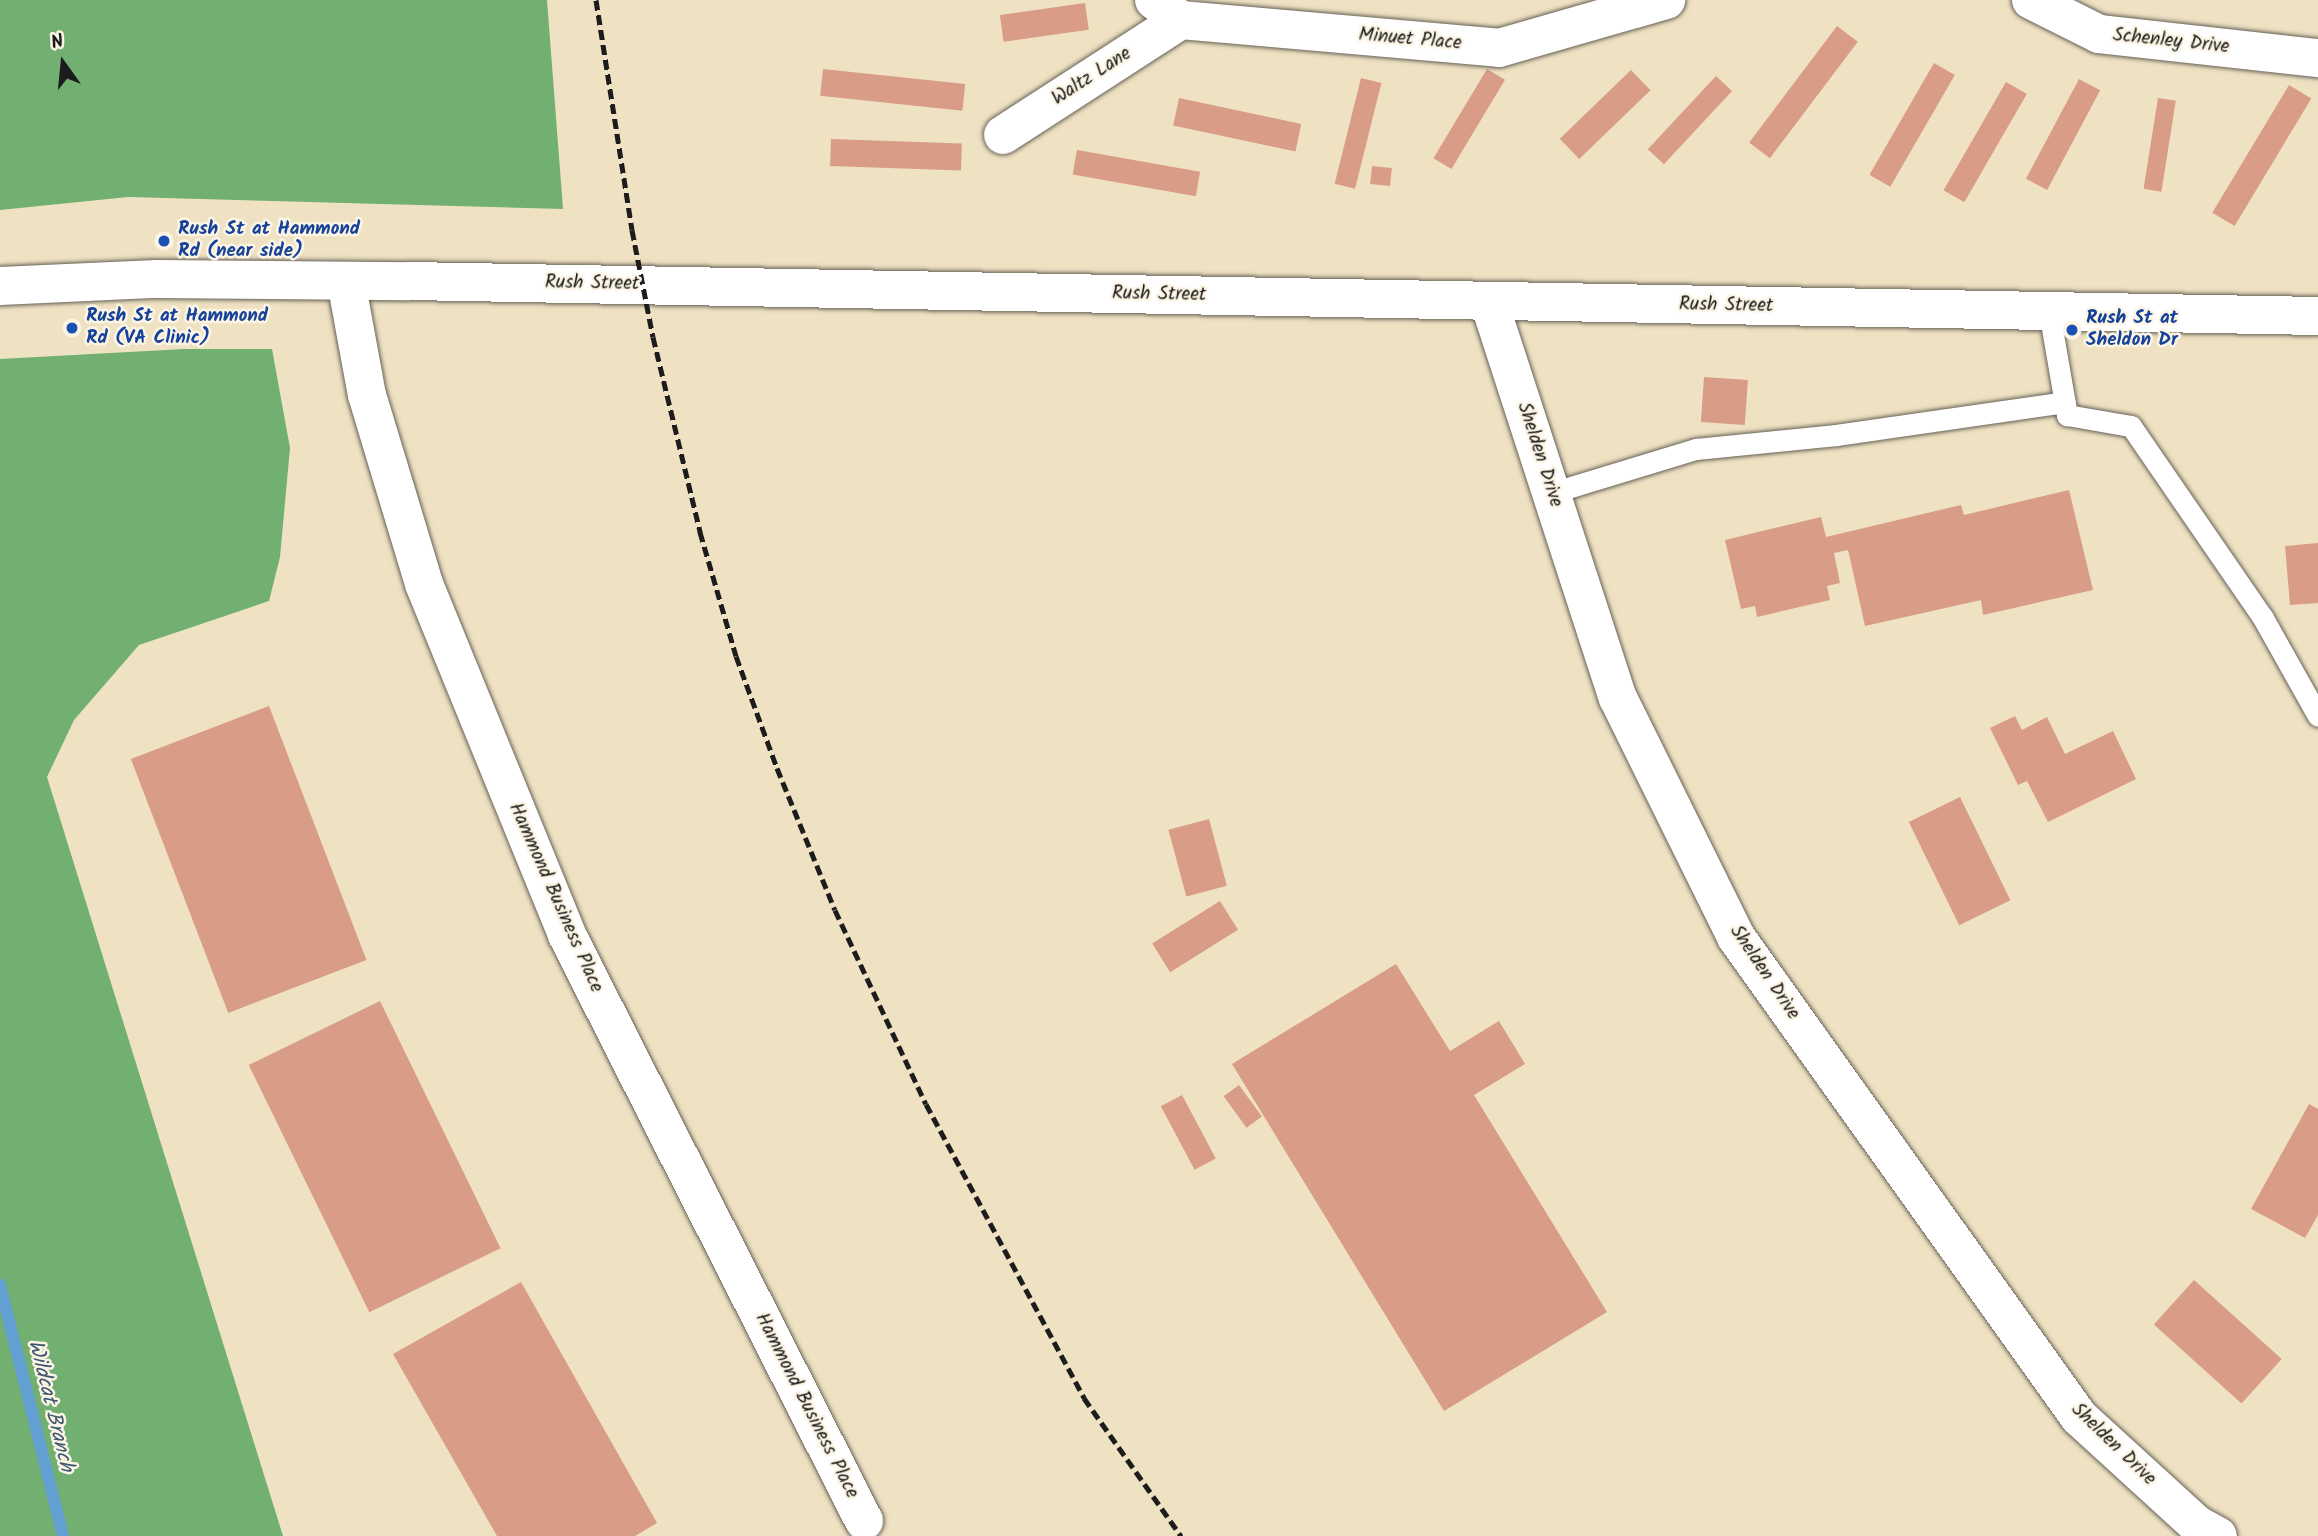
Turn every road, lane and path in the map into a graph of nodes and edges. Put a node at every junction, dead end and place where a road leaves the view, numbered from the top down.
1 (1666, 0) edge
2 (2031, 0) edge
3 (1168, 10) edge
4 (2318, 58) edge
5 (1003, 135) dead end
6 (346, 281) junction
7 (0, 286) edge
8 (1489, 302) junction
9 (2049, 311) junction
10 (2318, 316) edge
11 (2065, 402) junction
12 (1551, 493) junction
13 (2318, 716) edge
14 (864, 1521) dead end
15 (2218, 1536) edge

1 - 3 street, Minuet Place
2 - 4 street, Schenley Drive
3 - 5 street, Waltz Lane
6 - 7 street, Rush Street
6 - 8 street, Rush Street
6 - 14 street, Hammond Business Place
8 - 9 street, Rush Street
8 - 12 street, Shelden Drive
9 - 10 street, Rush Street
9 - 11 lane
11 - 12 lane
11 - 13 lane
12 - 15 street, Shelden Drive

